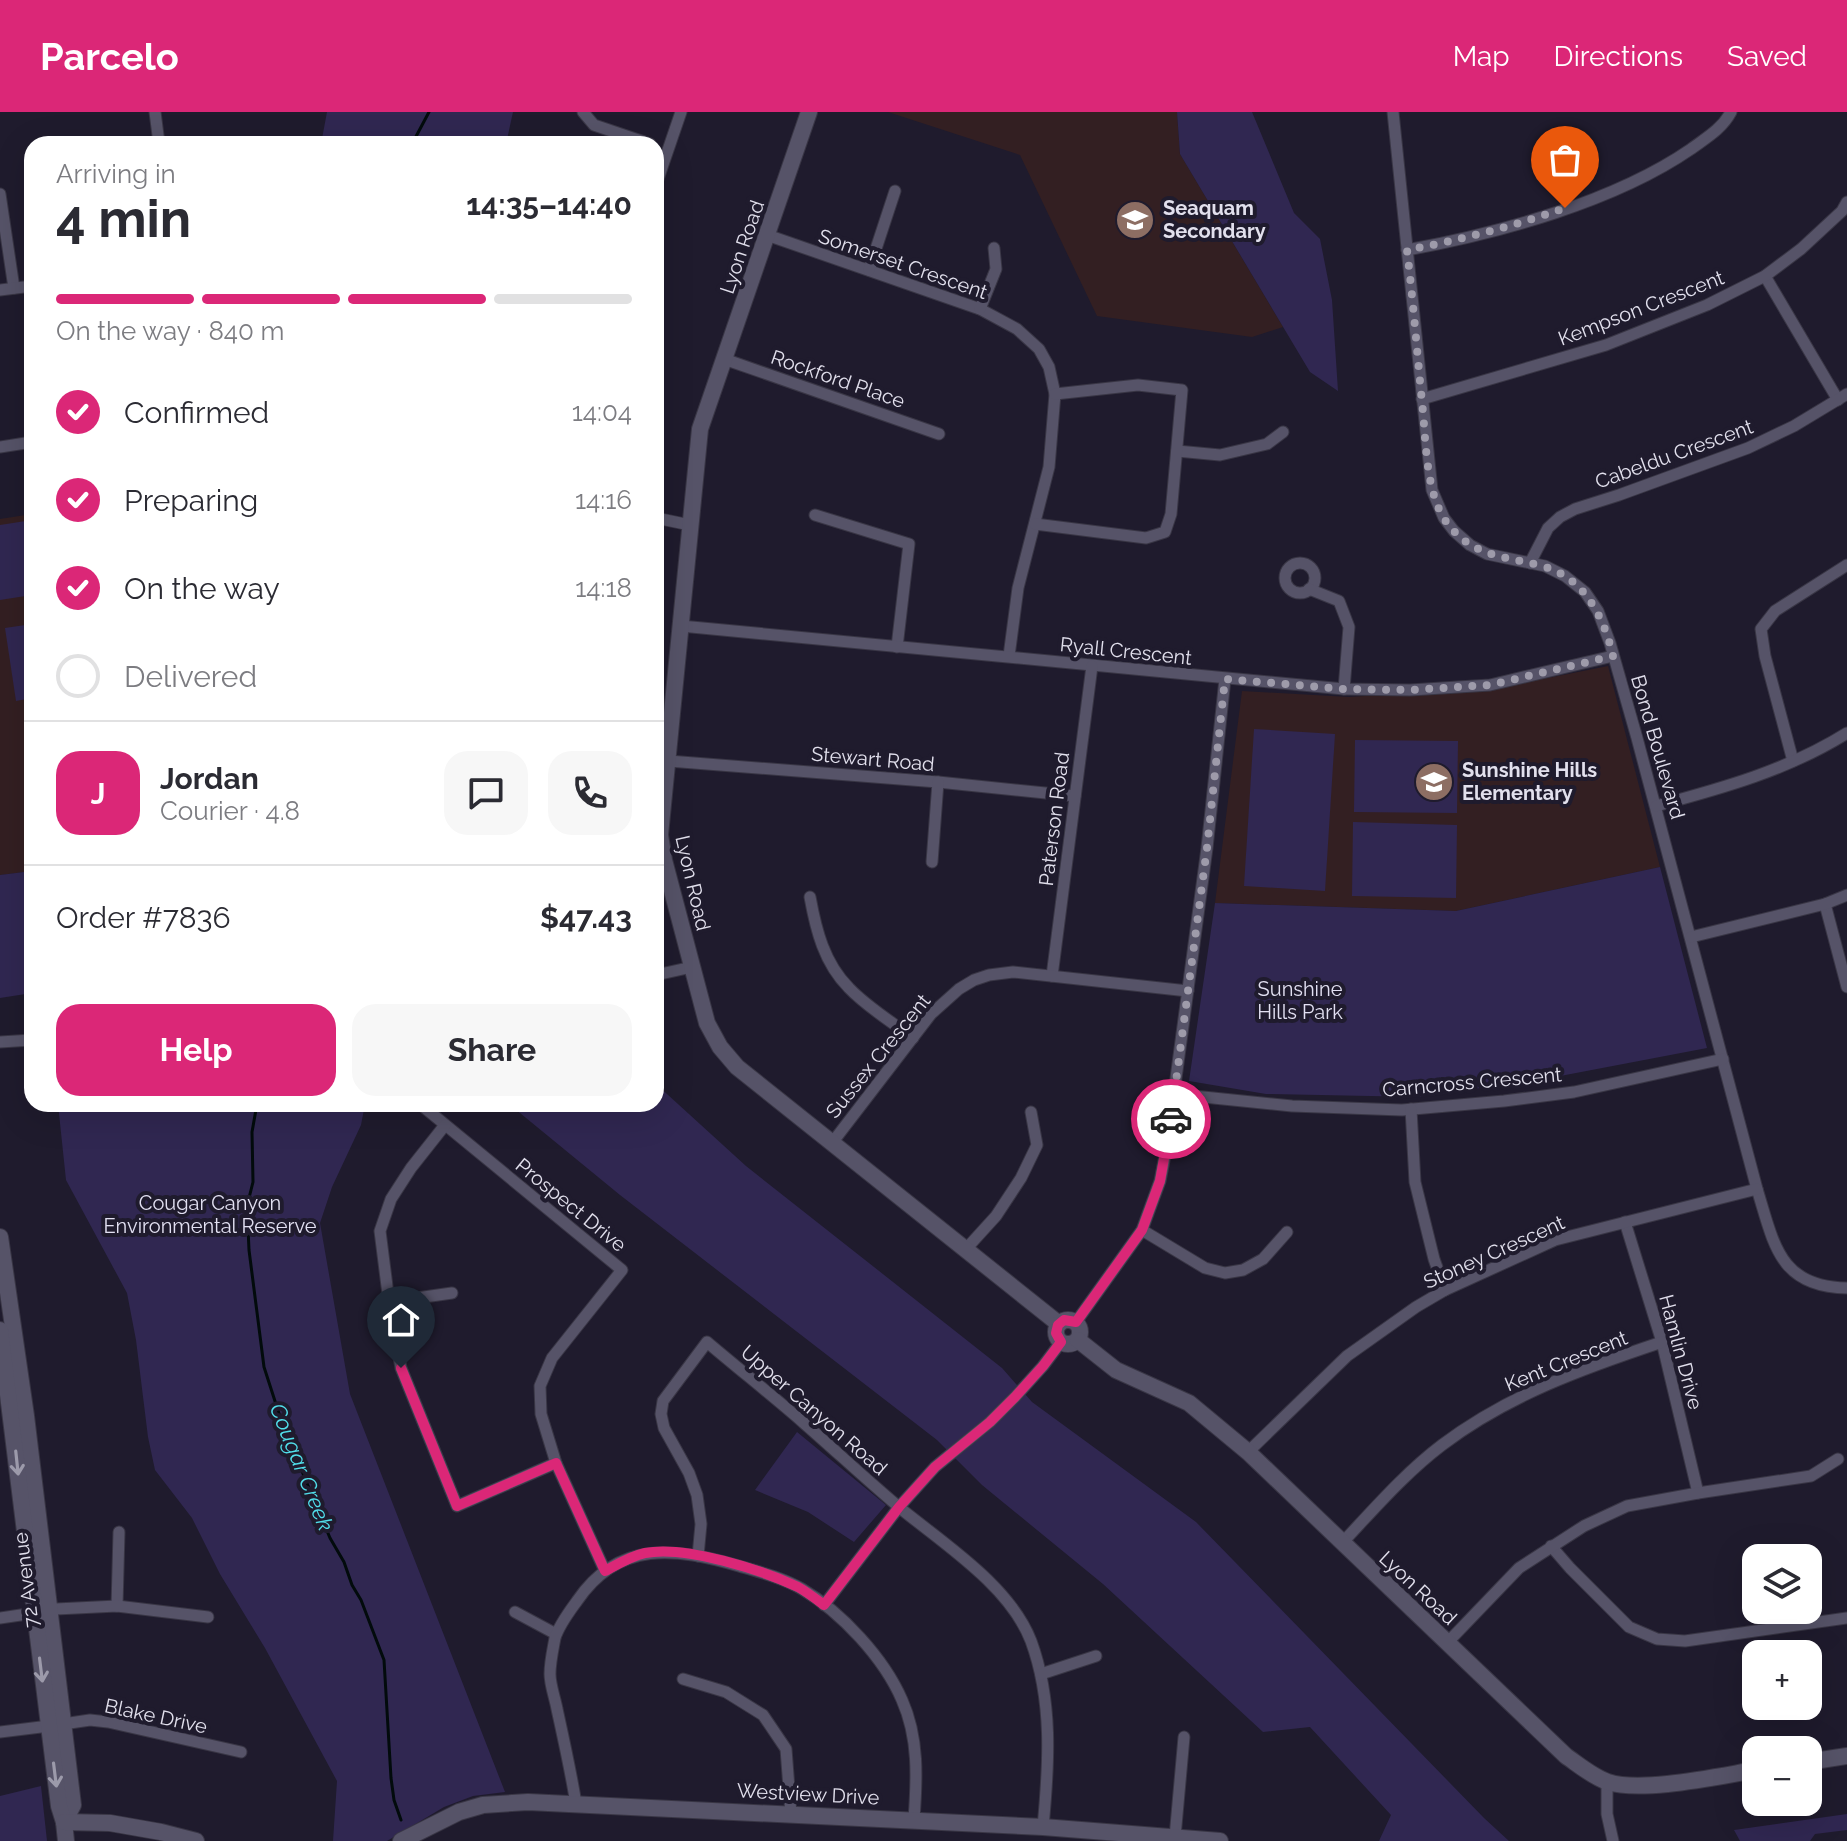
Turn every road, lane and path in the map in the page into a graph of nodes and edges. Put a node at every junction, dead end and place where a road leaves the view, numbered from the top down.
1 (155, 112) edge
2 (583, 112) edge
3 (681, 112) edge
4 (809, 112) edge
5 (1393, 112) edge
6 (1731, 112) edge
7 (158, 136) edge
8 (626, 136) edge
9 (664, 144) edge
10 (895, 191) dead end
11 (0, 194) edge
12 (1847, 202) edge
13 (767, 235) junction
14 (994, 248) dead end
15 (1407, 250) junction
16 (869, 270) junction
17 (1765, 276) junction
18 (24, 287) edge
19 (14, 288) junction
20 (0, 290) edge
21 (980, 309) junction
22 (724, 359) junction
23 (1055, 394) junction
24 (1843, 397) edge
25 (1422, 399) junction
26 (1283, 432) dead end
27 (939, 434) dead end
28 (24, 443) edge
29 (0, 447) edge
30 (1177, 451) junction
31 (815, 515) dead end
32 (664, 520) edge
33 (1035, 524) junction
34 (690, 525) junction
35 (1530, 563) junction
36 (1847, 565) edge
37 (1309, 589) dead end
38 (681, 626) junction
39 (897, 647) junction
40 (1009, 656) junction
41 (1613, 656) junction
42 (1092, 666) junction
43 (1225, 679) junction
44 (1344, 689) junction
45 (1847, 733) edge
46 (664, 746) edge
47 (664, 760) edge
48 (1793, 761) junction
49 (938, 782) junction
50 (1075, 796) junction
51 (1656, 806) junction
52 (664, 860) edge
53 (932, 862) dead end
54 (1847, 895) edge
55 (810, 897) dead end
56 (1825, 904) junction
57 (1691, 937) junction
58 (692, 967) junction
59 (664, 973) edge
60 (1052, 976) junction
61 (1847, 987) edge
62 (1188, 991) junction
63 (913, 1038) junction
64 (24, 1040) edge
65 (0, 1042) edge
66 (1723, 1059) junction
67 (1174, 1094) junction
68 (1411, 1109) junction
69 (430, 1112) edge
70 (1031, 1112) dead end
71 (445, 1125) junction
72 (832, 1143) junction
73 (1757, 1189) junction
74 (1625, 1222) junction
75 (1142, 1230) junction
76 (1287, 1232) dead end
77 (0, 1237) edge
78 (966, 1249) junction
79 (1847, 1288) edge
80 (1445, 1290) junction
81 (452, 1293) dead end
82 (389, 1302) junction
83 (1067, 1323) junction
84 (0, 1330) edge
85 (1070, 1341) junction
86 (1662, 1342) junction
87 (1248, 1452) junction
88 (1838, 1459) dead end
89 (556, 1463) junction
90 (1698, 1493) junction
91 (899, 1507) junction
92 (119, 1532) dead end
93 (1342, 1543) junction
94 (1551, 1546) junction
95 (698, 1556) junction
96 (605, 1571) junction
97 (824, 1605) junction
98 (117, 1606) junction
99 (42, 1612) junction
100 (515, 1612) dead end
101 (208, 1617) dead end
102 (0, 1618) edge
103 (1847, 1618) edge
104 (556, 1634) junction
105 (1447, 1643) junction
106 (1096, 1656) dead end
107 (1041, 1674) junction
108 (683, 1679) dead end
109 (56, 1725) junction
110 (0, 1732) edge
111 (1184, 1737) dead end
112 (241, 1752) dead end
113 (1847, 1756) edge
114 (1822, 1760) edge
115 (1742, 1772) edge
116 (1607, 1782) junction
117 (576, 1804) junction
118 (791, 1814) junction
119 (914, 1819) junction
120 (64, 1822) junction
121 (1043, 1827) junction
122 (1175, 1837) junction
123 (66, 1841) edge
124 (196, 1841) edge
125 (401, 1841) edge
126 (1220, 1841) edge
127 (1613, 1841) edge

1 - 7 street
2 - 8 street
3 - 9 street
4 - 13 street, Lyon Road
5 - 15 street, Bond Boulevard
6 - 15 street
10 - 16 street
11 - 19 street
12 - 17 street, Kempson Crescent
13 - 16 street, Somerset Crescent
13 - 22 street, Lyon Road
14 - 21 street
15 - 25 street, Bond Boulevard
16 - 21 street, Somerset Crescent
17 - 24 street
17 - 25 street, Kempson Crescent
18 - 19 street
19 - 20 street
21 - 23 street, Somerset Crescent
22 - 27 street, Rockford Place
22 - 34 street, Lyon Road
23 - 30 street
23 - 33 street, Somerset Crescent
24 - 35 street, Cabeldu Crescent
25 - 35 street, Bond Boulevard
26 - 30 street
28 - 29 street
30 - 33 street
31 - 39 street
32 - 34 street
33 - 40 street, Somerset Crescent
34 - 38 street, Lyon Road
35 - 41 street, Bond Boulevard
36 - 48 street
37 - 44 street
38 - 39 street, Ryall Crescent
38 - 46 street, Lyon Road
39 - 40 street, Ryall Crescent
40 - 42 street, Ryall Crescent
41 - 44 street, Ryall Crescent
41 - 51 street, Bond Boulevard
42 - 43 street, Ryall Crescent
42 - 50 street, Paterson Road
43 - 44 street, Ryall Crescent
43 - 62 street
45 - 48 street
47 - 49 street, Stewart Road
48 - 51 street
49 - 50 street, Stewart Road
49 - 53 street
50 - 60 street, Paterson Road
51 - 57 street, Bond Boulevard
52 - 58 street, Lyon Road
54 - 56 street
55 - 63 street
56 - 57 street
56 - 61 street
57 - 66 street, Bond Boulevard
58 - 59 street
58 - 72 street, Lyon Road
60 - 62 street, Sussex Crescent
60 - 63 street, Sussex Crescent
62 - 67 street
63 - 72 street, Sussex Crescent
64 - 65 street
66 - 68 street, Carncross Crescent
66 - 73 street, Bond Boulevard
67 - 68 street, Carncross Crescent
67 - 75 street
68 - 80 street
69 - 71 street, Prospect Drive
70 - 78 street
71 - 82 street
71 - 89 street, Prospect Drive
72 - 78 street, Lyon Road
73 - 74 street, Stoney Crescent
73 - 79 street, Bond Boulevard
74 - 80 street, Stoney Crescent
74 - 86 street, Hamlin Drive
75 - 76 street
75 - 83 street
77 - 99 street, 72 Avenue
78 - 83 street, Lyon Road
80 - 87 street, Stoney Crescent
81 - 82 street
82 - 89 street
83 - 85 street
84 -> 99 street, 72 Avenue
85 - 87 street, Lyon Road
85 - 91 street
86 - 90 street, Hamlin Drive
86 - 93 street, Kent Crescent
87 - 93 street, Lyon Road
88 - 90 street
89 - 96 street, Prospect Drive
90 - 94 street
91 - 95 street, Upper Canyon Road
91 - 97 street
91 - 107 street, Upper Canyon Road
92 - 98 street
93 - 105 street, Lyon Road
94 - 103 street
94 - 105 street
95 - 96 street
95 - 97 street
96 - 104 street
97 - 119 street
98 - 99 street
98 - 101 street
99 - 102 street
99 - 109 street, 72 Avenue
100 - 104 street
104 - 117 street
105 - 116 street, Lyon Road
106 - 107 street
107 - 121 street, Upper Canyon Road
108 - 118 street
109 - 110 street, Blake Drive
109 - 112 street, Blake Drive
109 - 120 street, 72 Avenue
111 - 122 street
113 - 114 street
115 - 116 street, Lyon Road
116 - 127 street
117 - 118 street, Westview Drive
117 - 125 street, Westview Drive
118 - 119 street, Westview Drive
119 - 121 street, Westview Drive
120 - 123 street, 72 Avenue
120 - 124 street
121 - 122 street, Westview Drive
122 - 126 street, Westview Drive

